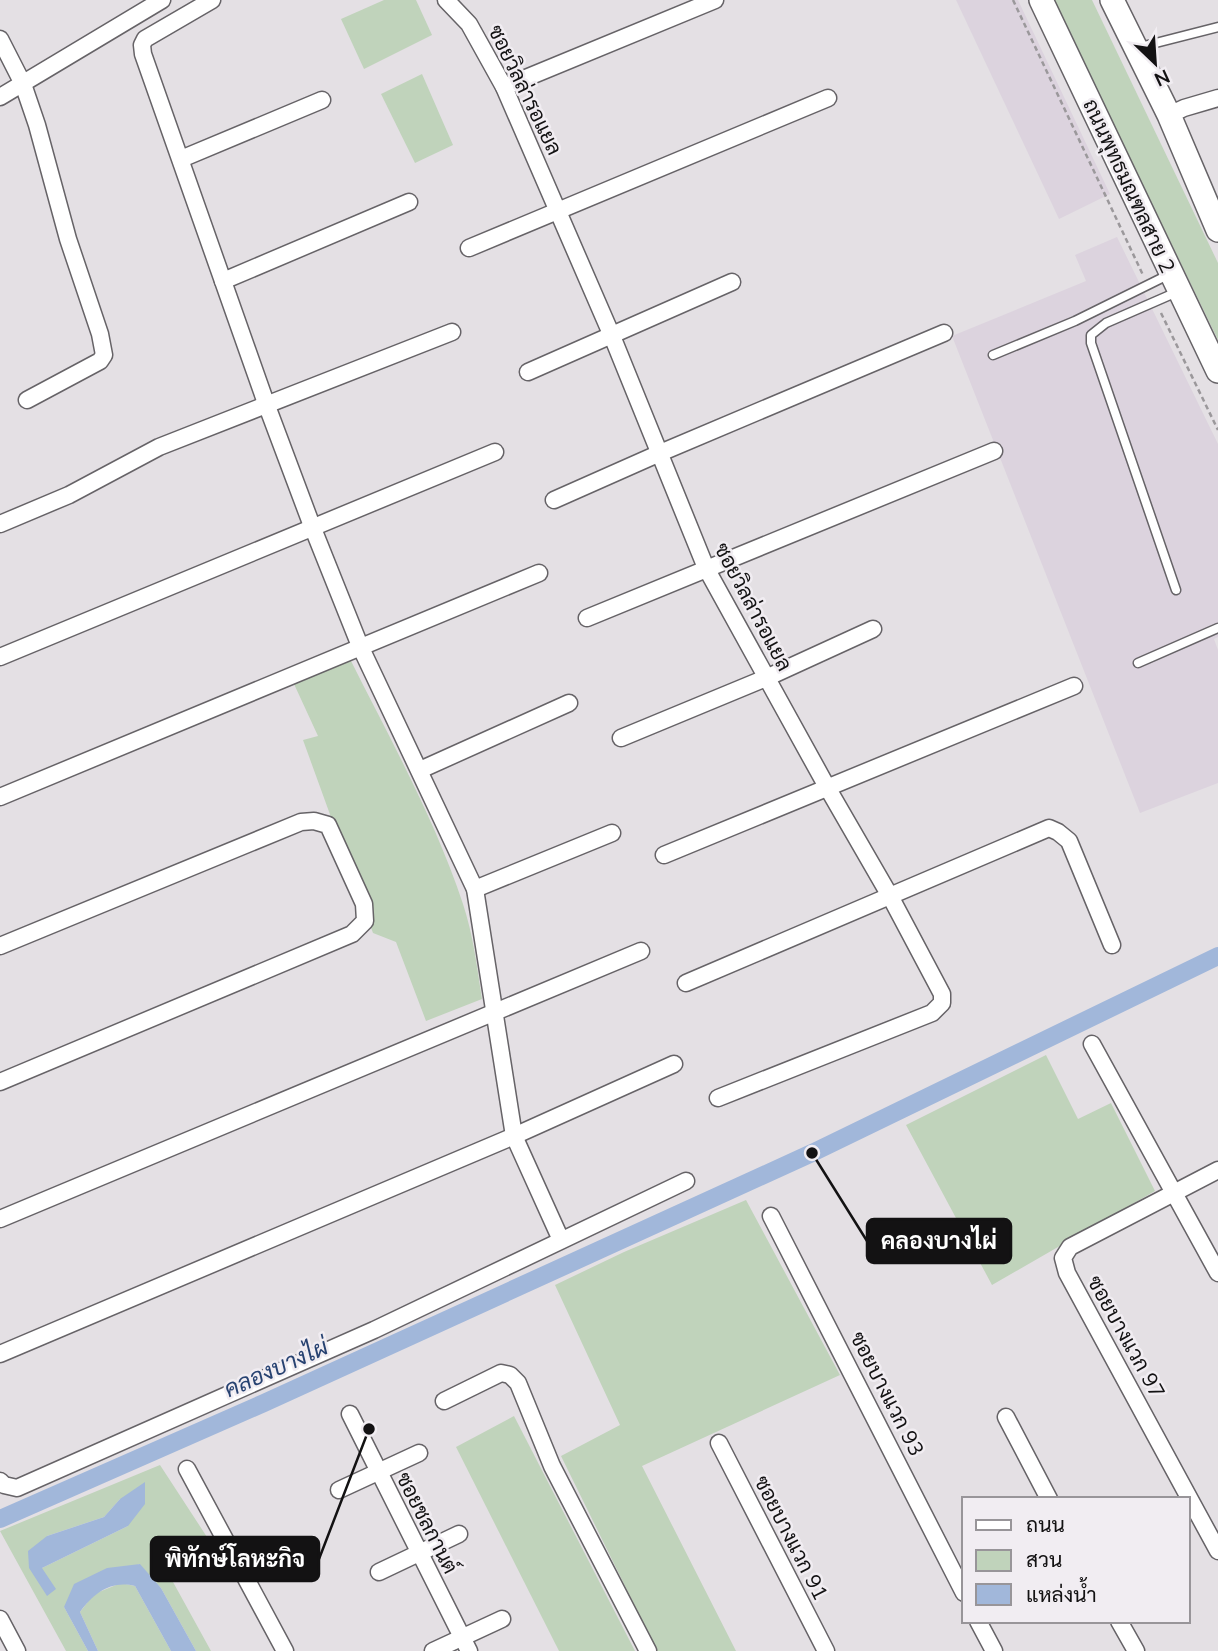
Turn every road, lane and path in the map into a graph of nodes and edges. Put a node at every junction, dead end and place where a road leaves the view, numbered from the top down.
1 (163, 0) edge
2 (212, 0) edge
3 (446, 0) edge
4 (715, 0) edge
5 (1013, 0) edge
6 (1041, 0) edge
7 (1112, 0) edge
8 (1218, 26) edge
9 (0, 39) edge
10 (1135, 48) junction
11 (23, 84) junction
12 (504, 87) junction
13 (0, 97) edge
14 (828, 98) dead end
15 (1218, 98) edge
16 (322, 100) dead end
17 (1169, 115) junction
18 (181, 159) junction
19 (409, 202) dead end
20 (559, 210) junction
21 (1218, 229) edge
22 (469, 248) dead end
23 (223, 281) junction
24 (732, 282) dead end
25 (1175, 283) junction
26 (1148, 285) junction
27 (1156, 302) junction
28 (452, 332) dead end
29 (944, 333) dead end
30 (612, 337) junction
31 (993, 355) dead end
32 (1218, 371) edge
33 (528, 372) dead end
34 (27, 400) dead end
35 (267, 406) junction
36 (1218, 430) edge
37 (994, 451) dead end
38 (495, 452) dead end
39 (660, 453) junction
40 (554, 500) dead end
41 (0, 524) edge
42 (312, 526) junction
43 (706, 568) junction
44 (539, 573) dead end
45 (1176, 590) dead end
46 (587, 618) dead end
47 (1218, 628) edge
48 (873, 629) dead end
49 (360, 646) junction
50 (0, 657) edge
51 (1138, 663) dead end
52 (766, 678) junction
53 (1074, 685) dead end
54 (569, 703) dead end
55 (621, 738) dead end
56 (420, 770) junction
57 (827, 787) junction
58 (0, 797) edge
59 (612, 833) dead end
60 (664, 855) dead end
61 (475, 889) junction
62 (890, 896) junction
63 (1112, 945) dead end
64 (0, 946) edge
65 (641, 951) dead end
66 (686, 983) dead end
67 (494, 1012) junction
68 (1092, 1044) dead end
69 (674, 1064) dead end
70 (0, 1082) edge
71 (718, 1098) dead end
72 (514, 1136) junction
73 (1218, 1170) edge
74 (686, 1181) dead end
75 (1176, 1194) junction
76 (771, 1216) dead end
77 (0, 1219) edge
78 (561, 1240) junction
79 (1218, 1273) edge
80 (0, 1353) edge
81 (444, 1401) dead end
82 (350, 1414) dead end
83 (1006, 1418) dead end
84 (719, 1443) dead end
85 (419, 1453) dead end
86 (187, 1469) dead end
87 (378, 1472) junction
88 (0, 1481) edge
89 (339, 1490) dead end
90 (1048, 1497) edge
91 (1189, 1497) edge
92 (1190, 1499) edge
93 (459, 1534) dead end
94 (1218, 1551) edge
95 (419, 1553) junction
96 (379, 1572) dead end
97 (962, 1589) edge
98 (0, 1619) edge
99 (502, 1619) dead end
100 (979, 1623) edge
101 (1120, 1623) edge
102 (465, 1644) edge
103 (17, 1651) edge
104 (285, 1651) edge
105 (433, 1651) edge
106 (649, 1651) edge
107 (826, 1651) edge
108 (993, 1651) edge
109 (1136, 1651) edge

1 - 11 street
2 - 18 street
3 - 12 street, ซอยวิลล่ารอแยล
4 - 12 street
5 - 26 path
6 - 25 main road, ถนนพุทธมณฑลสาย 2
7 - 10 main road
8 - 10 lane
9 - 11 street
10 - 17 main road
11 - 13 street
11 - 34 street
12 - 20 street, ซอยวิลล่ารอแยล
14 - 20 street
15 - 17 street
16 - 18 street
17 - 21 main road
18 - 23 street
19 - 23 street
20 - 22 street
20 - 30 street, ซอยวิลล่ารอแยล
23 - 35 street
24 - 30 street
25 - 26 lane
25 - 27 lane
25 - 32 main road, ถนนพุทธมณฑลสาย 2
26 - 31 lane
27 - 36 path
27 - 45 lane
28 - 35 street
29 - 39 street
30 - 33 street
30 - 39 street, ซอยวิลล่ารอแยล
35 - 41 street
35 - 42 street
37 - 43 street
38 - 42 street
39 - 40 street
39 - 43 street, ซอยวิลล่ารอแยล
42 - 49 street
42 - 50 street
43 - 46 street
43 - 52 street, ซอยวิลล่ารอแยล
44 - 49 street
47 - 51 lane
48 - 52 street
49 - 56 street
49 - 58 street
52 - 55 street
52 - 57 street, ซอยวิลล่ารอแยล
53 - 57 street
54 - 56 street
56 - 61 street
57 - 60 street
57 - 62 street, ซอยวิลล่ารอแยล
59 - 61 street
61 - 67 street
62 - 63 street
62 - 66 street
62 - 71 street, ซอยวิลล่ารอแยล
64 - 70 street
65 - 67 street
67 - 72 street
67 - 77 street
68 - 75 street
69 - 72 street
72 - 78 street
72 - 80 street
73 - 75 street
74 - 78 street
75 - 79 street
75 - 91 street, ซอยบางแวก 97
76 - 97 street, ซอยบางแวก 93
78 - 88 street
81 - 106 street
82 - 87 street, ซอยชลกานต์
83 - 90 street
84 - 107 street, ซอยบางแวก 91
85 - 87 street
86 - 104 street
87 - 89 street
87 - 95 street, ซอยชลกานต์
92 - 94 street, ซอยบางแวก 97
93 - 95 street
95 - 96 street
95 - 102 street, ซอยชลกานต์
98 - 103 street
99 - 102 street
100 - 108 street
101 - 109 street
102 - 105 street

